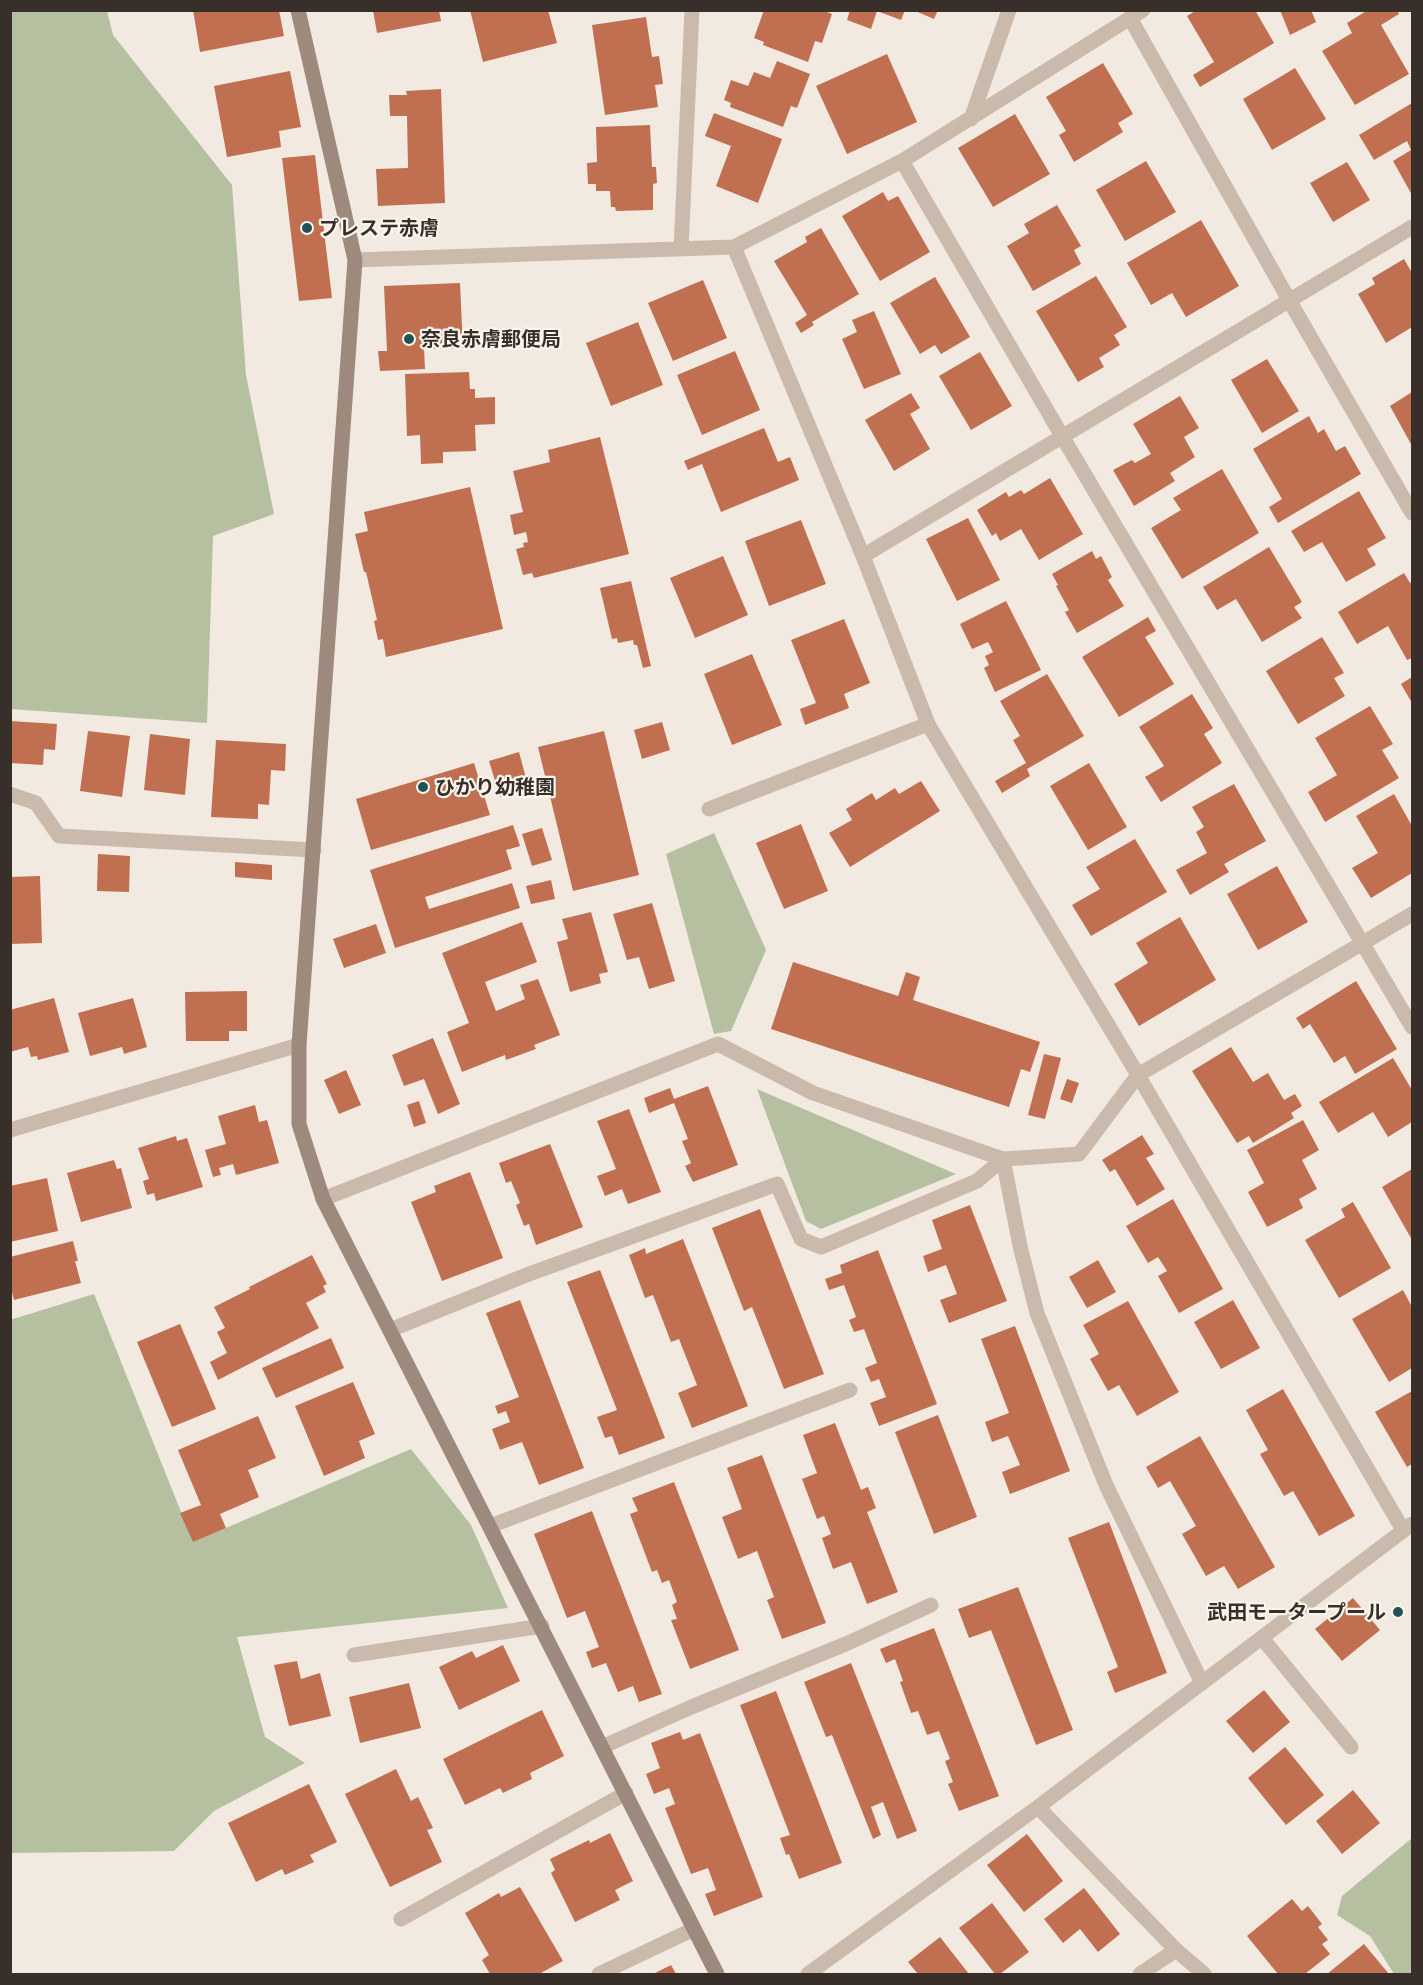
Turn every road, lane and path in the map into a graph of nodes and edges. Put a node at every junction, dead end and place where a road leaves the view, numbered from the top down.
1 (298, 10) edge
2 (692, 10) edge
3 (1009, 10) edge
4 (1137, 14) edge
5 (971, 119) junction
6 (902, 161) junction
7 (1413, 227) edge
8 (735, 247) junction
9 (681, 249) junction
10 (355, 260) junction
11 (1289, 300) junction
12 (1062, 436) junction
13 (1413, 513) edge
14 (863, 556) junction
15 (928, 724) junction
16 (10, 794) edge
17 (709, 809) dead end
18 (314, 850) junction
19 (1413, 914) edge
20 (1363, 942) junction
21 (1413, 1027) edge
22 (299, 1045) junction
23 (1138, 1075) junction
24 (10, 1130) edge
25 (1003, 1160) junction
26 (323, 1199) junction
27 (390, 1330) junction
28 (850, 1390) dead end
29 (490, 1526) junction
30 (1408, 1527) edge
31 (932, 1605) dead end
32 (542, 1626) junction
33 (1262, 1638) junction
34 (354, 1655) dead end
35 (1202, 1683) junction
36 (603, 1747) junction
37 (1351, 1747) dead end
38 (626, 1793) junction
39 (1038, 1807) junction
40 (401, 1919) dead end
41 (694, 1929) junction
42 (1176, 1950) junction
43 (599, 1974) edge
44 (717, 1974) edge
45 (808, 1974) edge
46 (1140, 1974) edge
47 (1203, 1974) edge

1 - 10 street
2 - 9 street
3 - 5 street
4 - 5 street
4 - 11 street
5 - 6 street
6 - 8 street
6 - 12 street
7 - 11 street
8 - 9 street
8 - 14 street
9 - 10 street
10 - 18 street
11 - 12 street
11 - 13 street
12 - 14 street
12 - 20 street
14 - 15 street
15 - 17 street
15 - 23 street
16 - 18 street
18 - 22 street
19 - 20 street
20 - 21 street
20 - 23 street
22 - 24 street
22 - 26 street
23 - 25 street
23 - 30 street
25 - 26 street
25 - 27 street
25 - 35 street
26 - 27 street
27 - 29 street
28 - 29 street
29 - 32 street
30 - 33 street
31 - 36 street
32 - 34 street
32 - 36 street
33 - 35 street
33 - 37 street
35 - 39 street
36 - 38 street
38 - 40 street
38 - 41 street
39 - 42 street
39 - 45 street
41 - 43 street
41 - 44 street
42 - 46 street
42 - 47 street

